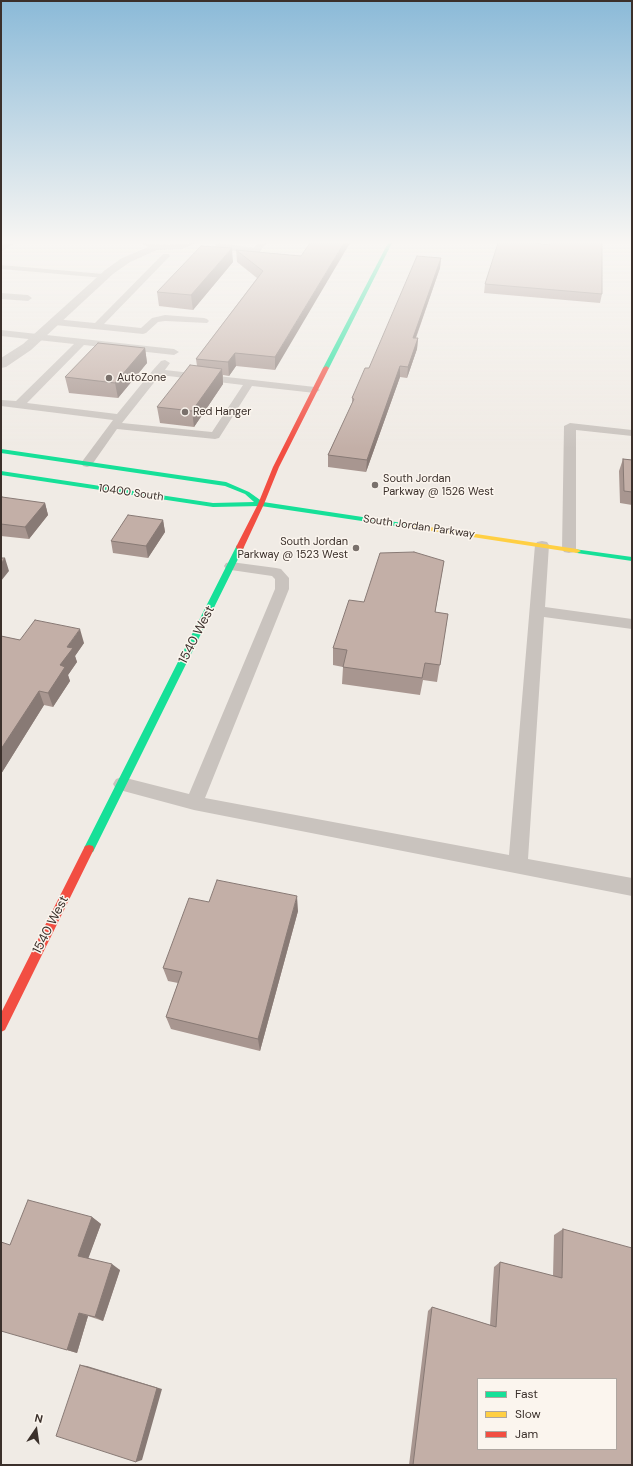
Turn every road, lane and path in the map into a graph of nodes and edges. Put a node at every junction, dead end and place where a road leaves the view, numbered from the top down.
1 (66, 311) edge
2 (111, 311) edge
3 (355, 311) edge
4 (204, 320) dead end
5 (55, 322) junction
6 (97, 326) junction
7 (1, 333) edge
8 (38, 337) junction
9 (81, 342) junction
10 (3, 369) edge
11 (157, 372) junction
12 (249, 383) junction
13 (314, 390) junction
14 (1, 403) edge
15 (19, 405) junction
16 (118, 422) junction
17 (632, 433) edge
18 (1, 451) edge
19 (87, 463) junction
20 (1, 473) edge
21 (211, 481) joint
22 (261, 504) junction
23 (542, 545) junction
24 (569, 550) junction
25 (632, 559) edge
26 (231, 566) junction
27 (537, 611) junction
28 (632, 624) edge
29 (122, 784) junction
30 (194, 803) junction
31 (518, 865) junction
32 (632, 887) edge
33 (1, 1026) edge

1 - 5 street
2 - 6 lane
3 - 13 street, 1540 West
4 - 6 lane
5 - 6 lane
5 - 8 street
7 - 8 lane
8 - 9 lane
8 - 10 street
9 - 11 lane
9 - 15 lane
11 - 12 lane
11 - 16 lane
12 - 13 lane
12 - 16 lane
13 - 22 street, 1540 West
14 - 15 lane
15 - 16 lane
16 - 19 lane
17 - 24 lane
18 - 19 street, 10400 South
19 - 21 street, 10400 South
20 - 22 street, 10400 South
21 - 22 street, South Jordan Parkway
22 - 23 street, South Jordan Parkway
22 - 26 street, 1540 West
23 - 24 street, South Jordan Parkway
23 - 27 lane
24 - 25 street, South Jordan Parkway
26 - 29 street, 1540 West
26 - 30 lane
27 - 28 lane
27 - 31 lane
29 - 30 lane
29 - 33 street, 1540 West
30 - 31 lane
31 - 32 lane

